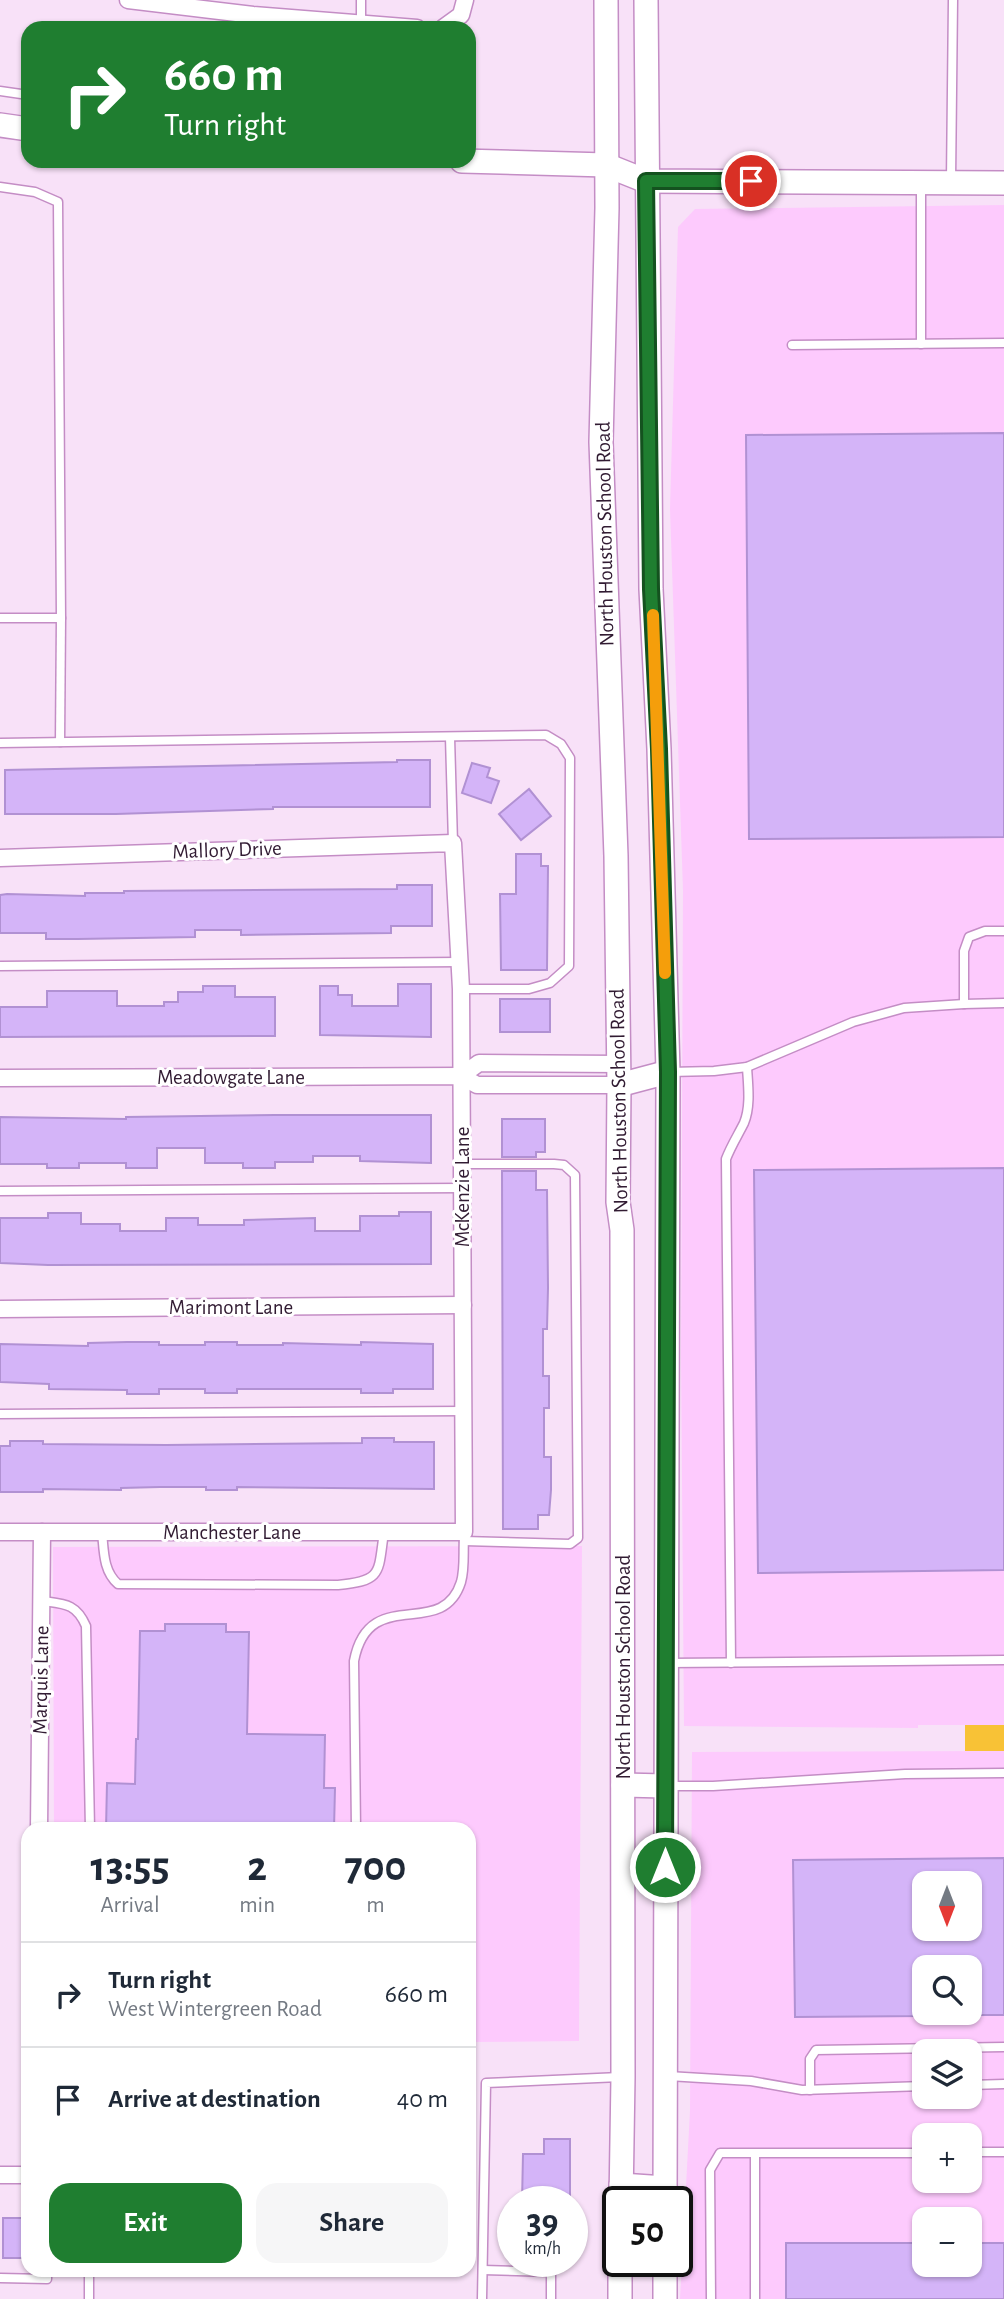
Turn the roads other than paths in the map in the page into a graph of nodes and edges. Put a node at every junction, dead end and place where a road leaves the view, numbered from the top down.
1 (134, 0) edge
2 (361, 0) edge
3 (465, 0) edge
4 (606, 0) edge
5 (646, 0) edge
6 (953, 0) edge
7 (253, 7) edge
8 (348, 21) edge
9 (361, 21) edge
10 (453, 21) edge
11 (0, 91) edge
12 (21, 94) edge
13 (0, 125) edge
14 (21, 128) edge
15 (476, 161) edge
16 (606, 165) junction
17 (646, 181) junction
18 (921, 183) junction
19 (951, 183) junction
20 (1004, 183) edge
21 (0, 187) edge
22 (1004, 343) edge
23 (921, 344) junction
24 (792, 345) dead end
25 (0, 618) edge
26 (61, 618) junction
27 (450, 737) junction
28 (60, 742) junction
29 (0, 743) edge
30 (453, 843) junction
31 (0, 858) edge
32 (1004, 931) edge
33 (459, 961) junction
34 (0, 967) edge
35 (461, 989) junction
36 (964, 1003) junction
37 (1004, 1003) edge
38 (747, 1067) junction
39 (668, 1072) junction
40 (619, 1075) junction
41 (461, 1076) junction
42 (0, 1078) edge
43 (462, 1164) junction
44 (462, 1188) junction
45 (0, 1191) edge
46 (463, 1305) junction
47 (0, 1308) edge
48 (464, 1411) junction
49 (0, 1414) edge
50 (0, 1532) edge
51 (42, 1532) junction
52 (102, 1532) junction
53 (384, 1532) junction
54 (464, 1536) junction
55 (42, 1601) junction
56 (1004, 1660) edge
57 (731, 1662) junction
58 (665, 1663) junction
59 (1004, 1773) edge
60 (623, 1785) junction
61 (665, 1786) junction
62 (39, 1822) edge
63 (90, 1822) edge
64 (356, 1822) edge
65 (1004, 2047) edge
66 (665, 2076) junction
67 (623, 2077) junction
68 (1004, 2084) edge
69 (982, 2085) edge
70 (912, 2086) edge
71 (810, 2090) junction
72 (912, 2152) edge
73 (982, 2152) edge
74 (1004, 2152) edge
75 (755, 2154) junction
76 (0, 2175) edge
77 (21, 2175) edge
78 (621, 2186) edge
79 (665, 2186) edge
80 (482, 2270) junction
81 (47, 2277) edge
82 (89, 2277) edge
83 (620, 2277) edge
84 (665, 2277) edge
85 (0, 2278) edge
86 (89, 2299) edge
87 (482, 2299) edge
88 (551, 2299) edge
89 (620, 2299) edge
90 (664, 2299) edge
91 (711, 2299) edge
92 (755, 2299) edge

1 - 7 street
2 - 9 lane
3 - 10 street
4 - 16 main road, North Houston School Road
5 - 17 main road, North Houston School Road
6 - 19 lane
7 - 8 street
11 - 12 lane
13 - 14 main road
15 - 16 main road
16 - 17 main road
16 - 40 main road, North Houston School Road
17 - 18 main road
17 - 39 main road, North Houston School Road
18 - 19 main road
18 - 23 lane
19 - 20 main road
21 - 26 lane
22 - 23 lane
23 - 24 lane
25 - 26 lane
26 - 28 lane
27 - 28 lane
27 - 30 lane
27 - 35 lane
28 - 29 lane
30 - 31 street, Mallory Drive
30 - 33 street, McKenzie Lane
32 - 36 lane
33 - 34 lane
33 - 35 street, McKenzie Lane
35 - 41 street, McKenzie Lane
36 - 37 lane
36 - 38 lane
38 - 39 lane
38 - 57 lane
39 - 40 main road
39 - 58 main road, North Houston School Road
40 - 41 street, Meadowgate Lane
40 - 60 main road, North Houston School Road
41 - 42 street, Meadowgate Lane
41 - 43 street, McKenzie Lane
43 - 44 street, McKenzie Lane
43 - 54 lane
44 - 45 lane
44 - 46 street, McKenzie Lane
46 - 47 street, Marimont Lane
46 - 48 street, McKenzie Lane
48 - 49 lane
48 - 54 street, McKenzie Lane
50 - 51 street, Manchester Lane
51 - 52 street, Manchester Lane
51 - 55 street, Marquis Lane
52 - 53 street, Manchester Lane
52 - 53 lane
53 - 54 street, Manchester Lane
54 - 64 lane
55 - 62 street, Marquis Lane
55 - 63 lane
56 - 57 lane
57 - 58 lane
58 - 61 main road, North Houston School Road
59 - 61 lane
60 - 61 main road
60 - 67 main road, North Houston School Road
61 - 66 main road, North Houston School Road
65 - 71 lane
66 - 71 lane
66 - 79 main road, North Houston School Road
67 - 78 main road, North Houston School Road
67 - 80 lane
68 - 69 lane
70 - 71 lane
72 - 75 lane
73 - 74 lane
75 - 91 lane
75 - 92 lane
76 - 77 street
80 - 87 lane
80 - 88 lane
81 - 85 lane
82 - 86 lane
83 - 89 main road
84 - 90 main road

